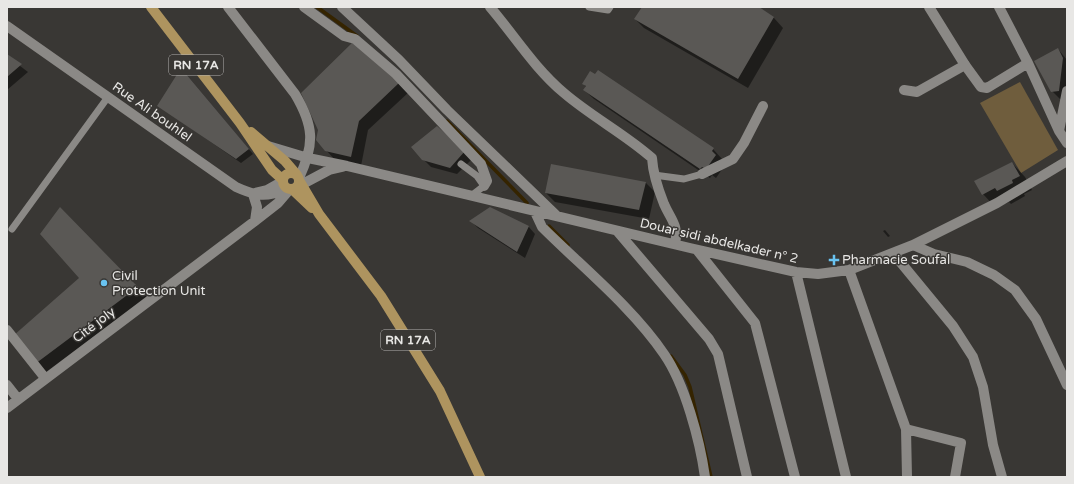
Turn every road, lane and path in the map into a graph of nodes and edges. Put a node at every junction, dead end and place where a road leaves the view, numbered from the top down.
1 (151, 7) edge
2 (228, 7) edge
3 (304, 7) edge
4 (342, 7) edge
5 (490, 7) edge
6 (589, 7) edge
7 (610, 7) edge
8 (929, 7) edge
9 (999, 7) edge
10 (7, 26) edge
11 (1028, 63) junction
12 (965, 65) junction
13 (904, 90) dead end
14 (1067, 91) edge
15 (108, 97) junction
16 (763, 106) dead end
17 (240, 123) junction
18 (1059, 131) junction
19 (1067, 143) edge
20 (268, 146) junction
21 (308, 158) junction
22 (1067, 161) edge
23 (461, 164) dead end
24 (347, 166) junction
25 (702, 174) joint
26 (654, 175) junction
27 (293, 181) junction
28 (484, 186) junction
29 (254, 194) junction
30 (471, 196) junction
31 (535, 212) junction
32 (557, 216) junction
33 (255, 221) junction
34 (12, 229) dead end
35 (618, 232) junction
36 (675, 244) junction
37 (913, 245) junction
38 (697, 250) junction
39 (893, 253) junction
40 (849, 270) junction
41 (796, 272) junction
42 (7, 330) edge
43 (45, 378) junction
44 (7, 385) edge
45 (1067, 385) edge
46 (18, 399) junction
47 (7, 408) edge
48 (906, 429) junction
49 (480, 477) edge
50 (706, 477) edge
51 (747, 477) edge
52 (795, 477) edge
53 (846, 477) edge
54 (907, 477) edge
55 (955, 477) edge
56 (1002, 477) edge

1 - 17 main road, RN 17A
2 - 21 street
3 - 28 street
4 - 32 street
5 - 26 street
6 - 7 lane
8 - 12 street
9 - 11 street
10 - 15 street, Rue Ali bouhlel
11 - 12 street
11 - 18 street
12 - 13 street
14 - 18 street
15 - 29 street, Rue Ali bouhlel
15 - 34 lane
16 - 25 street
17 - 20 main road, RN 17A
17 - 27 main road, RN 17A
18 - 19 street
20 - 21 street, Douar sidi abdelkader n° 2
20 - 27 main road, RN 17A
21 - 24 street, Douar sidi abdelkader n° 2
21 - 27 street
22 - 37 street, Douar sidi abdelkader n° 2
23 - 28 lane
24 - 27 street, Douar sidi abdelkader n° 2
24 - 30 street, Douar sidi abdelkader n° 2
25 - 26 lane
26 - 36 street
27 - 29 street, Douar sidi abdelkader n° 2
27 - 33 street, Cité joly
27 - 49 main road, RN 17A
28 - 30 lane
29 - 33 street
30 - 31 street, Douar sidi abdelkader n° 2
31 - 32 street, Douar sidi abdelkader n° 2
31 - 50 street
32 - 35 street, Douar sidi abdelkader n° 2
33 - 43 street, Cité joly
35 - 36 street, Douar sidi abdelkader n° 2
35 - 51 street
36 - 38 street, Douar sidi abdelkader n° 2
37 - 39 street, Douar sidi abdelkader n° 2
37 - 45 street
38 - 41 street, Douar sidi abdelkader n° 2
38 - 52 street
39 - 40 street, Douar sidi abdelkader n° 2
39 - 56 street
40 - 41 street, Douar sidi abdelkader n° 2
40 - 48 street
41 - 53 street
42 - 43 street
43 - 46 street, Cité joly
44 - 46 street
46 - 47 street, Cité joly
48 - 54 street
48 - 55 street

